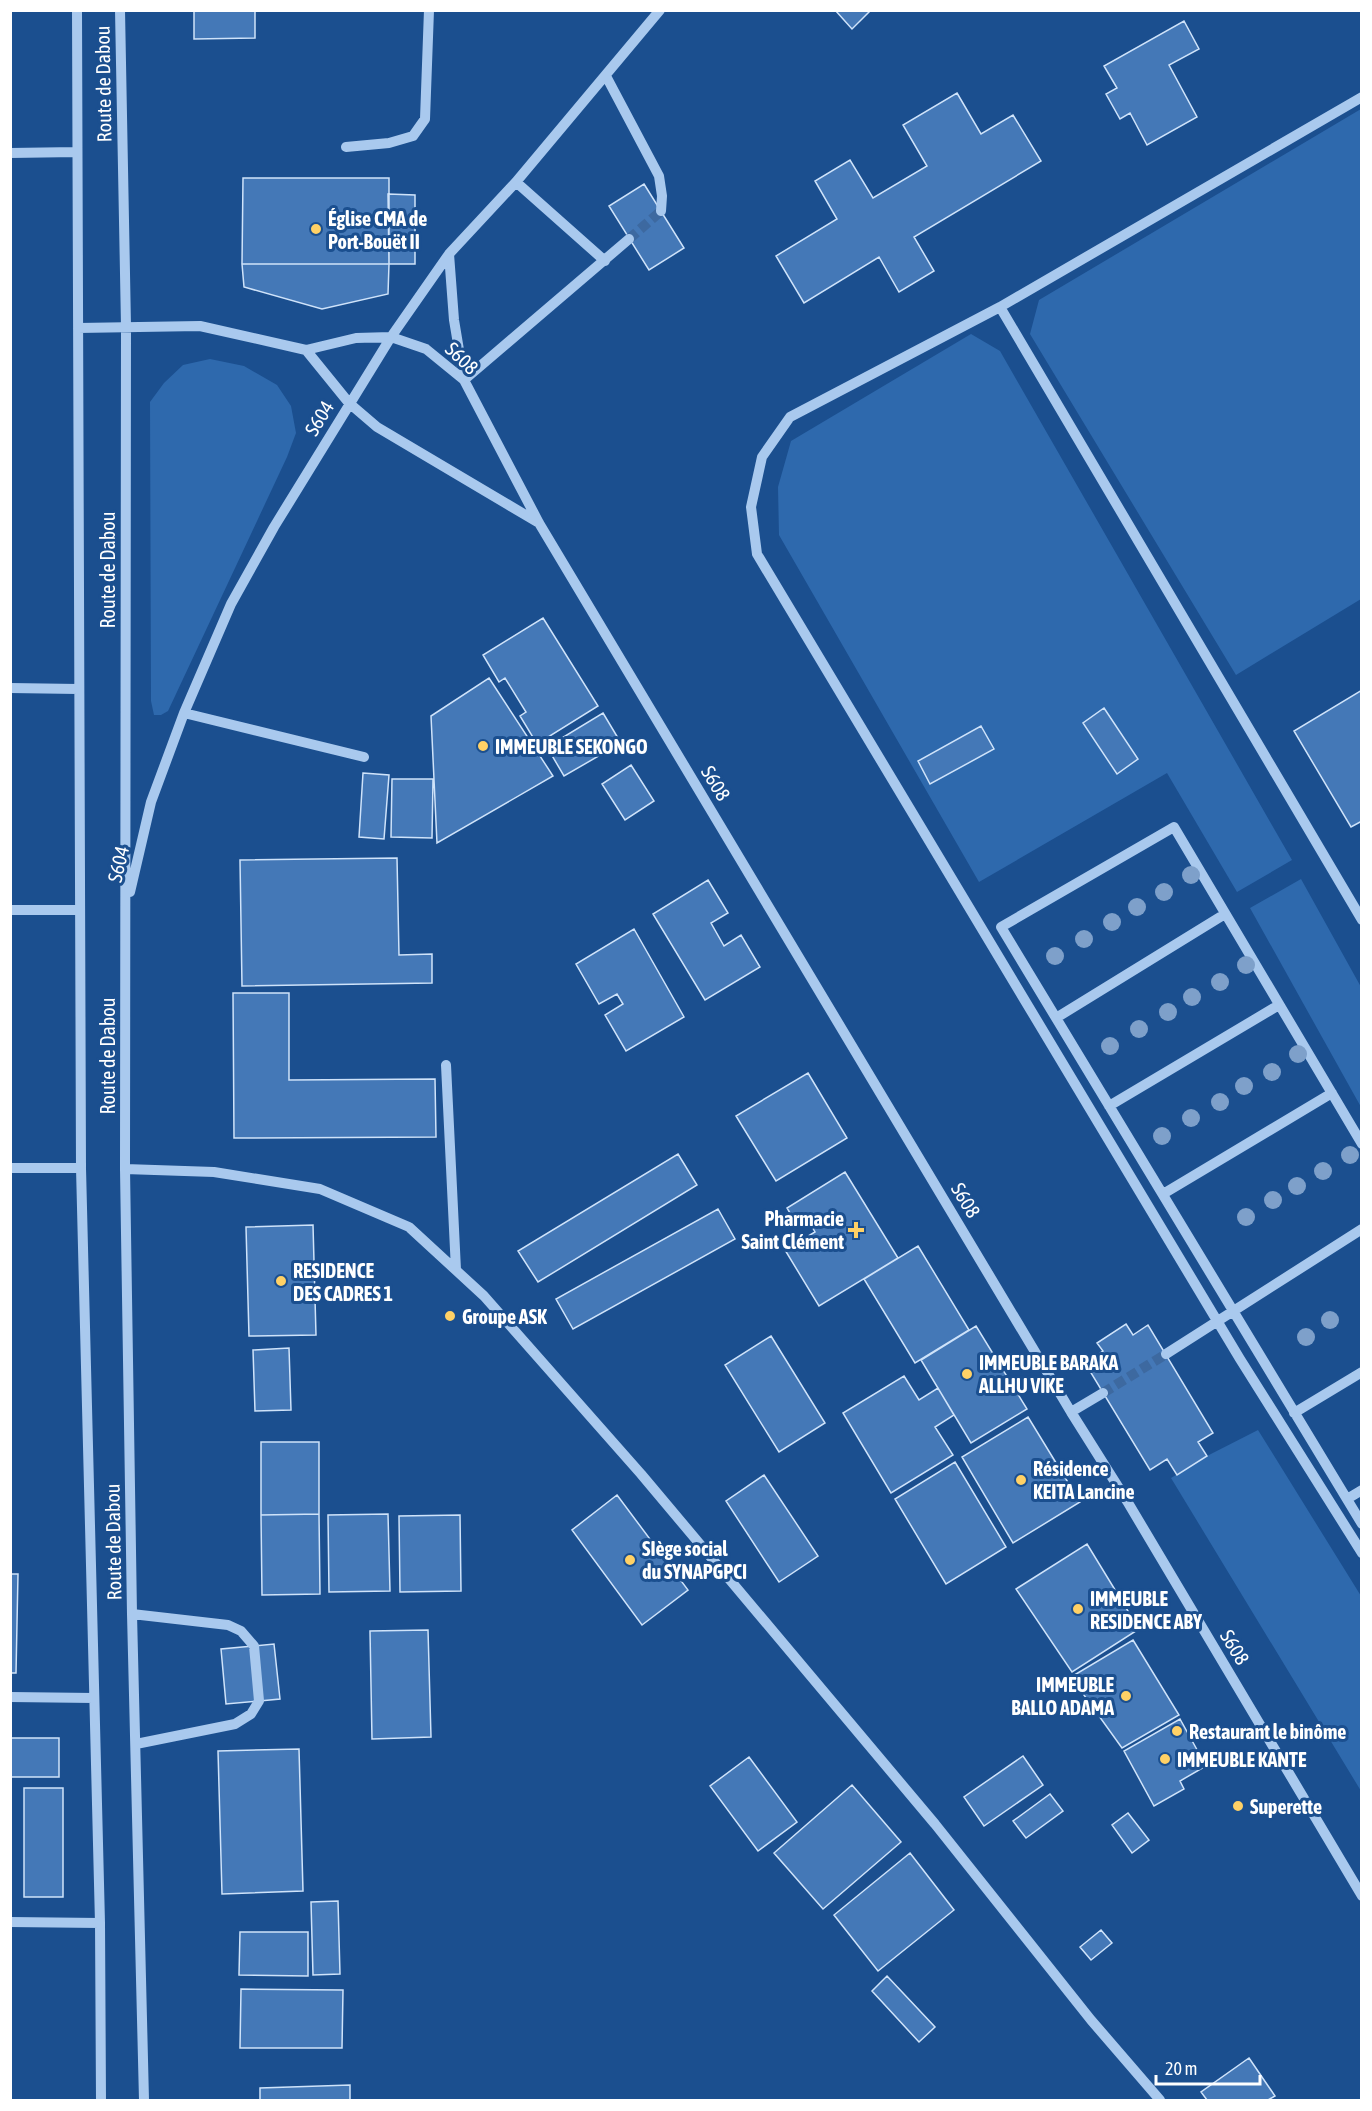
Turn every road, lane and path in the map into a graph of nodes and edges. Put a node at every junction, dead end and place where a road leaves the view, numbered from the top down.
1 (77, 10) edge
2 (120, 10) edge
3 (429, 10) edge
4 (660, 10) edge
5 (606, 76) junction
6 (1362, 97) edge
7 (346, 147) dead end
8 (12, 150) edge
9 (77, 152) junction
10 (516, 182) junction
11 (661, 211) dead end
12 (629, 239) tunnel mouth
13 (449, 254) junction
14 (605, 261) junction
15 (1000, 307) junction
16 (126, 326) junction
17 (78, 328) junction
18 (390, 337) junction
19 (306, 350) junction
20 (464, 380) junction
21 (349, 403) junction
22 (539, 523) junction
23 (10, 688) edge
24 (78, 689) junction
25 (184, 714) junction
26 (364, 757) dead end
27 (10, 910) edge
28 (80, 910) junction
29 (125, 911) junction
30 (1225, 914) junction
31 (1362, 920) edge
32 (1279, 1005) junction
33 (1056, 1018) junction
34 (447, 1065) dead end
35 (1332, 1093) junction
36 (1109, 1106) junction
37 (1362, 1144) edge
38 (10, 1168) edge
39 (81, 1168) junction
40 (125, 1168) junction
41 (1163, 1194) junction
42 (1362, 1229) edge
43 (456, 1270) junction
44 (1233, 1311) junction
45 (1218, 1321) junction
46 (1166, 1354) tunnel mouth
47 (1362, 1372) edge
48 (1103, 1393) tunnel mouth
49 (1071, 1412) junction
50 (1294, 1413) junction
51 (1362, 1490) edge
52 (1347, 1499) junction
53 (1362, 1524) edge
54 (1362, 1553) edge
55 (132, 1614) junction
56 (10, 1697) edge
57 (94, 1698) junction
58 (136, 1744) junction
59 (1362, 1896) edge
60 (10, 1922) edge
61 (100, 1923) junction
62 (101, 2100) edge
63 (144, 2100) edge
64 (1160, 2100) edge

1 - 9 street
2 - 16 street, Route de Dabou
3 - 7 street
4 - 5 street, S604
5 - 10 street, S604
5 - 11 street
6 - 15 street
8 - 9 street
9 - 17 street
10 - 13 street, S604
10 - 14 street
12 - 14 street
13 - 18 street, S604
13 - 20 street
14 - 20 street
15 - 31 street
15 - 45 street
16 - 17 street
16 - 19 street
16 - 29 street, Route de Dabou
17 - 24 street
18 - 19 street
18 - 20 street, S608
18 - 21 street, S604
19 - 21 street, S608
20 - 22 street, S608
21 - 22 street, S608
21 - 25 street, S604
22 - 49 street, S608
23 - 24 street
24 - 28 street
25 - 26 street
25 - 29 street, S604
27 - 28 street
28 - 39 street
29 - 40 street, Route de Dabou
30 - 32 street
30 - 33 street
30 - 33 street
32 - 35 street
32 - 36 street
33 - 36 street
34 - 43 street
35 - 37 street
35 - 41 street
36 - 41 street
38 - 39 street
39 - 57 street
40 - 43 street
40 - 55 street, Route de Dabou
41 - 44 street
42 - 44 street
43 - 64 street
44 - 45 street
44 - 50 street
45 - 46 street
45 - 54 street
47 - 50 street
48 - 49 street
49 - 59 street, S608
50 - 52 street
51 - 52 street
52 - 53 street
55 - 58 street, Route de Dabou
55 - 58 street
56 - 57 street
57 - 61 street
58 - 63 street, Route de Dabou
60 - 61 street
61 - 62 street

